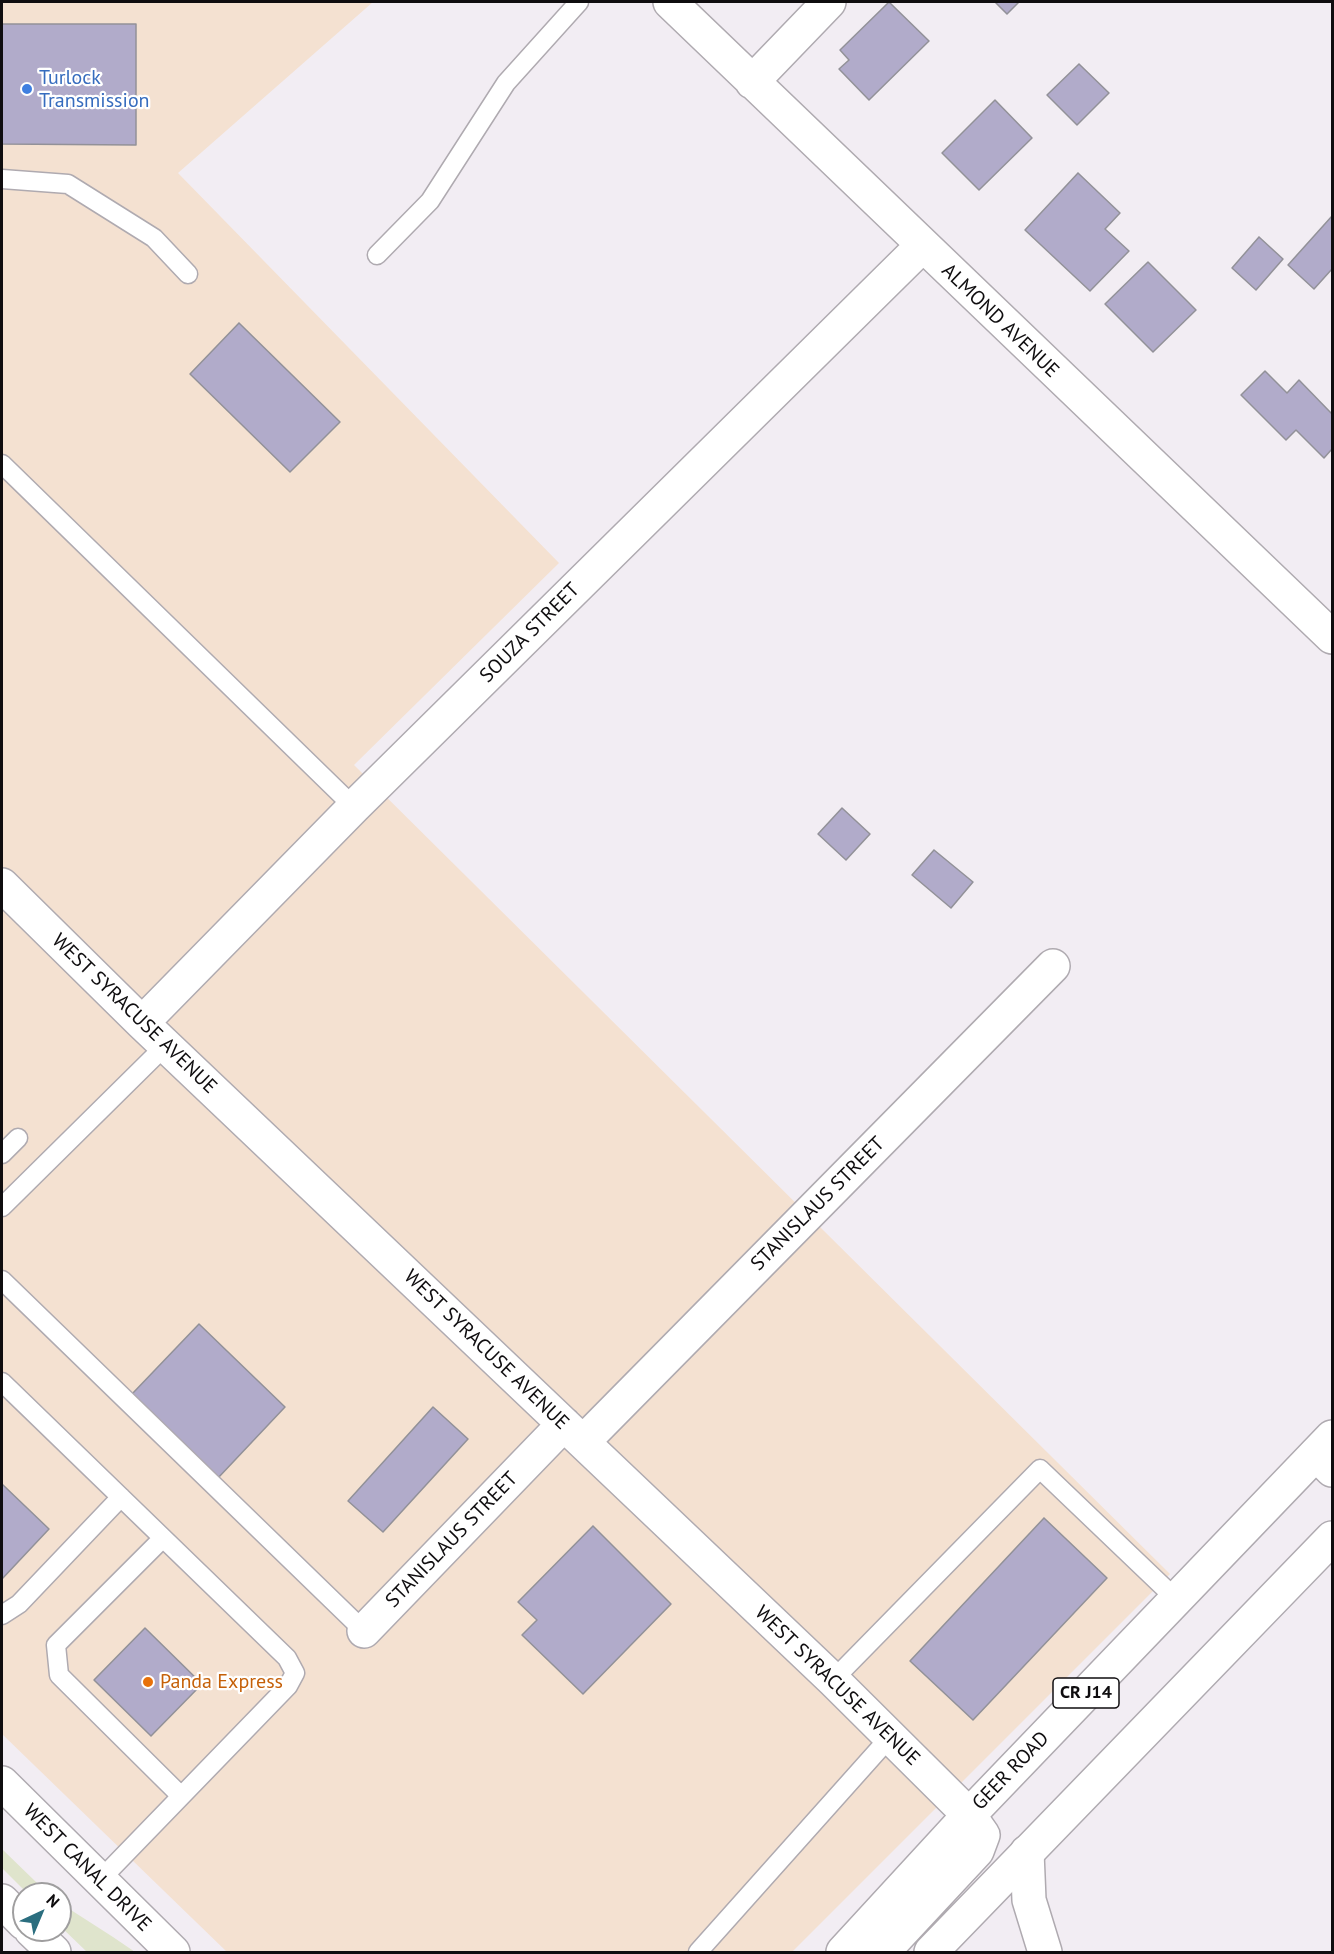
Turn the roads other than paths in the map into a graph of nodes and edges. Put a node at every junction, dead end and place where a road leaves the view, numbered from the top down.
1 (579, 2) edge
2 (670, 2) edge
3 (829, 2) edge
4 (752, 82) junction
5 (2, 179) edge
6 (922, 246) junction
7 (377, 255) dead end
8 (188, 274) dead end
9 (2, 464) edge
10 (1332, 637) edge
11 (354, 807) junction
12 (2, 885) edge
13 (1053, 966) dead end
14 (142, 1023) junction
15 (166, 1045) junction
16 (18, 1138) dead end
17 (2, 1155) edge
18 (2, 1207) edge
19 (2, 1280) edge
20 (2, 1382) edge
21 (574, 1433) junction
22 (1327, 1453) edge
23 (121, 1497) junction
24 (163, 1538) junction
25 (1332, 1538) edge
26 (1176, 1599) junction
27 (2, 1615) edge
28 (364, 1631) joint
29 (833, 1680) junction
30 (890, 1737) junction
31 (2, 1783) edge
32 (181, 1796) junction
33 (969, 1815) junction
34 (1027, 1852) junction
35 (100, 1880) junction
36 (43, 1942) edge
37 (54, 1953) edge
38 (173, 1953) edge
39 (698, 1953) edge
40 (843, 1953) edge
41 (883, 1953) edge
42 (932, 1953) edge
43 (1045, 1953) edge

1 - 7 lane
2 - 4 street, ALMOND AVENUE
3 - 4 street
4 - 6 street, ALMOND AVENUE
5 - 8 lane
6 - 10 street, ALMOND AVENUE
6 - 11 street, SOUZA STREET
9 - 11 lane
11 - 14 street, SOUZA STREET
12 - 14 street, WEST SYRACUSE AVENUE
13 - 21 street, STANISLAUS STREET
14 - 15 street, WEST SYRACUSE AVENUE
15 - 18 lane
15 - 21 street, WEST SYRACUSE AVENUE
16 - 17 lane
19 - 28 lane
20 - 23 lane
21 - 28 street, STANISLAUS STREET
21 - 29 street, WEST SYRACUSE AVENUE
22 - 26 street, GEER ROAD / CR J14
23 - 24 lane
23 - 27 lane
24 - 32 lane
24 - 32 lane
25 - 34 street
26 - 29 lane
26 - 33 street, GEER ROAD / CR J14
29 - 30 street, WEST SYRACUSE AVENUE
30 - 33 street, WEST SYRACUSE AVENUE
30 - 39 lane
31 - 35 street, WEST CANAL DRIVE
32 - 35 lane
33 - 40 street, GEER ROAD / CR J14
33 - 41 street
34 - 42 street
34 - 43 street
35 - 38 street, WEST CANAL DRIVE
36 - 37 street

